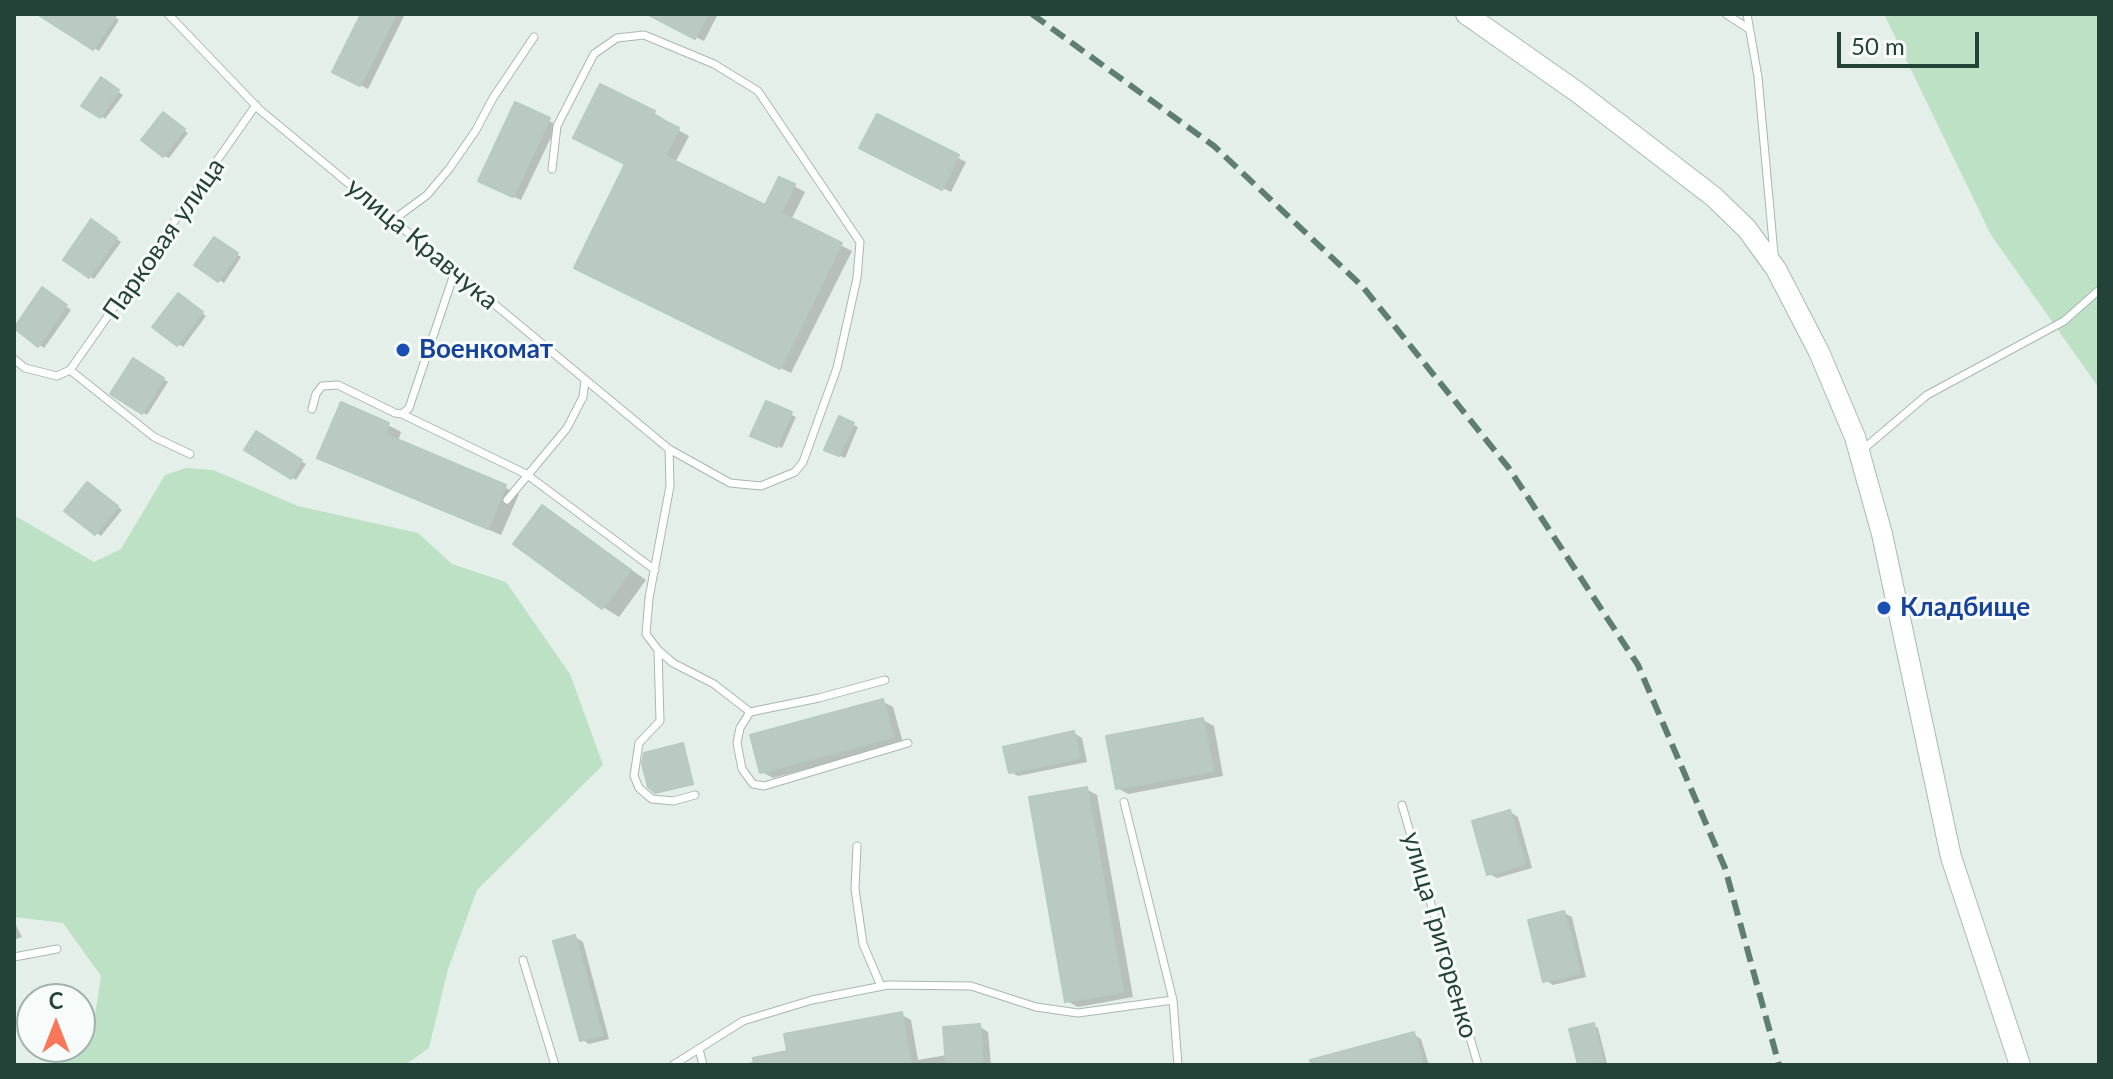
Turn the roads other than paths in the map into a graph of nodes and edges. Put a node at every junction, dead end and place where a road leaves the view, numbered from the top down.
1 (168, 14) edge
2 (1466, 14) edge
3 (1726, 14) edge
4 (1747, 14) edge
5 (1749, 29) junction
6 (534, 37) dead end
7 (256, 105) junction
8 (552, 169) dead end
9 (393, 220) junction
10 (1776, 269) junction
11 (455, 271) junction
12 (2099, 290) edge
13 (14, 359) edge
14 (70, 370) junction
15 (585, 380) junction
16 (312, 409) dead end
17 (402, 414) junction
18 (669, 449) junction
19 (1859, 452) junction
20 (190, 454) dead end
21 (526, 474) junction
22 (507, 500) dead end
23 (655, 570) junction
24 (658, 650) junction
25 (885, 680) dead end
26 (750, 712) junction
27 (908, 743) dead end
28 (695, 795) dead end
29 (1124, 802) dead end
30 (1402, 805) dead end
31 (857, 846) dead end
32 (57, 949) dead end
33 (14, 957) edge
34 (523, 960) dead end
35 (881, 986) junction
36 (1173, 1000) junction
37 (699, 1049) junction
38 (555, 1065) edge
39 (673, 1065) edge
40 (703, 1065) edge
41 (1178, 1065) edge
42 (1478, 1065) edge
43 (2020, 1065) edge

1 - 7 lane, улица Кравчука
2 - 10 main road
3 - 5 lane
4 - 5 lane
5 - 10 lane
6 - 9 lane
7 - 9 lane, улица Кравчука
7 - 14 lane, Парковая улица
8 - 18 lane, улица Кравчука
9 - 11 lane, улица Кравчука
10 - 19 main road
11 - 15 lane, улица Кравчука
11 - 17 lane
12 - 19 lane
13 - 14 lane
14 - 20 lane
15 - 18 lane, улица Кравчука
15 - 21 lane
16 - 17 lane
17 - 21 lane
18 - 23 lane
19 - 43 main road
21 - 22 lane
21 - 23 lane
23 - 24 lane
24 - 26 lane
24 - 28 lane
25 - 26 lane
26 - 27 lane
29 - 36 lane
30 - 42 lane, улица Григоренко
31 - 35 lane
32 - 33 lane
34 - 38 lane
35 - 36 lane
35 - 37 lane
36 - 41 lane
37 - 39 lane
37 - 40 lane

